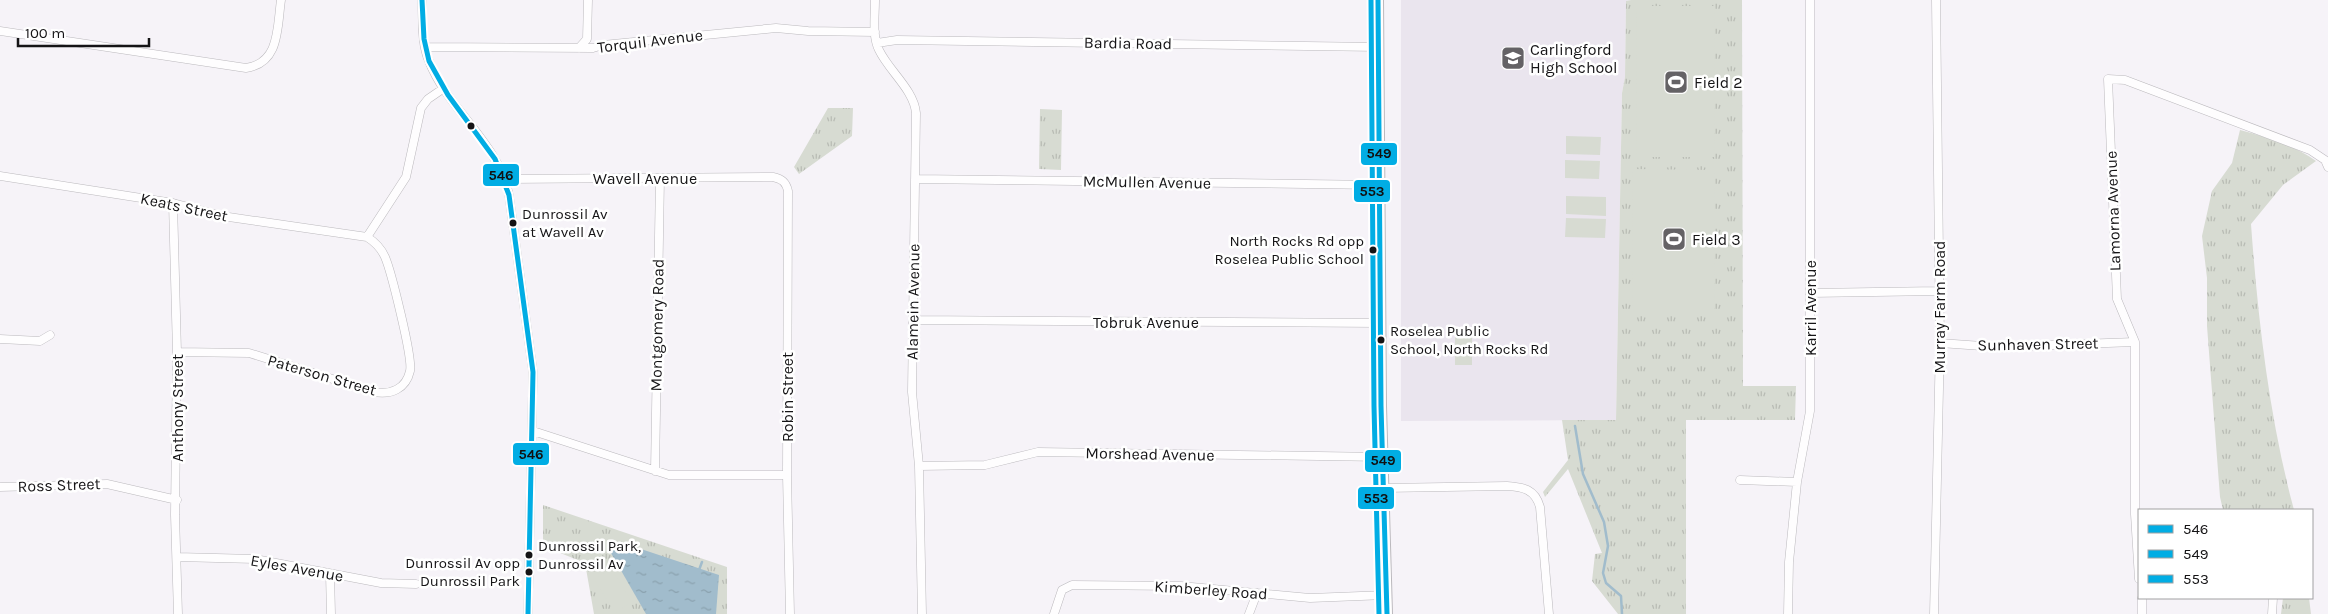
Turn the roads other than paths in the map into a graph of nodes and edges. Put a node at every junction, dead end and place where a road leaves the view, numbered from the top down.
1 (281, 0) edge
2 (422, 0) edge
3 (588, 0) edge
4 (875, 0) edge
5 (1378, 0) edge
6 (1810, 0) edge
7 (1936, 0) edge
8 (0, 31) edge
9 (875, 32) junction
10 (877, 43) junction
11 (425, 47) junction
12 (1378, 47) junction
13 (580, 48) junction
14 (444, 88) junction
15 (2328, 167) edge
16 (0, 176) edge
17 (660, 178) junction
18 (506, 179) junction
19 (915, 179) junction
20 (783, 181) joint
21 (1379, 185) junction
22 (173, 203) junction
23 (367, 237) junction
24 (1938, 291) junction
25 (1811, 293) junction
26 (913, 320) junction
27 (1380, 323) junction
28 (50, 335) dead end
29 (0, 339) edge
30 (2136, 342) junction
31 (1940, 343) junction
32 (177, 352) junction
33 (533, 431) junction
34 (1383, 457) junction
35 (918, 466) junction
36 (655, 471) junction
37 (787, 475) junction
38 (1740, 480) dead end
39 (1797, 482) junction
40 (0, 487) edge
41 (1384, 488) junction
42 (176, 500) junction
43 (178, 557) junction
44 (2138, 560) edge
45 (330, 574) junction
46 (416, 584) dead end
47 (1257, 593) junction
48 (1386, 594) junction
49 (2142, 599) edge
50 (2273, 599) edge
51 (178, 614) edge
52 (331, 614) edge
53 (528, 614) edge
54 (790, 614) edge
55 (922, 614) edge
56 (1054, 614) edge
57 (1249, 614) edge
58 (1387, 614) edge
59 (1549, 614) edge
60 (1788, 614) edge
61 (1934, 614) edge
62 (2142, 614) edge
63 (2272, 614) edge

1 - 8 street
2 - 11 street
3 - 13 street
4 - 9 street, Alamein Avenue
5 - 12 street
6 - 25 street, Karril Avenue
7 - 24 street, Murray Farm Road
9 - 10 street, Alamein Avenue
9 - 13 street, Torquil Avenue
10 - 12 street, Bardia Road
10 - 19 street, Alamein Avenue
11 - 13 street, Torquil Avenue
11 - 14 street
12 - 21 street
14 - 18 street
14 - 23 street
15 - 30 street, Lamorna Avenue
16 - 22 street, Keats Street
17 - 18 street, Wavell Avenue
17 - 20 street, Wavell Avenue
17 - 36 street, Montgomery Road
18 - 33 street
19 - 21 street, McMullen Avenue
19 - 26 street, Alamein Avenue
20 - 37 street, Robin Street
21 - 27 street
22 - 23 street, Keats Street
22 - 32 street, Anthony Street
23 - 32 street, Paterson Street
24 - 25 street
24 - 31 street, Murray Farm Road
25 - 39 street, Karril Avenue
26 - 27 street, Tobruk Avenue
26 - 35 street, Alamein Avenue
27 - 34 street
28 - 29 street
30 - 31 street, Sunhaven Street
30 - 44 street, Lamorna Avenue
31 - 61 street, Murray Farm Road
32 - 42 street, Anthony Street
33 - 36 street
33 - 53 street
34 - 35 street, Morshead Avenue
34 - 41 street
35 - 55 street, Alamein Avenue
36 - 37 street
37 - 54 street, Robin Street
38 - 39 street
39 - 60 street, Karril Avenue
40 - 42 street, Ross Street
41 - 48 street
41 - 59 street
42 - 43 street, Anthony Street
43 - 45 street, Eyles Avenue
43 - 51 street, Anthony Street
45 - 46 street, Eyles Avenue
45 - 52 street
47 - 48 street, Kimberley Road
47 - 56 street, Kimberley Road
47 - 57 street
48 - 58 street
49 - 62 street
50 - 63 street

